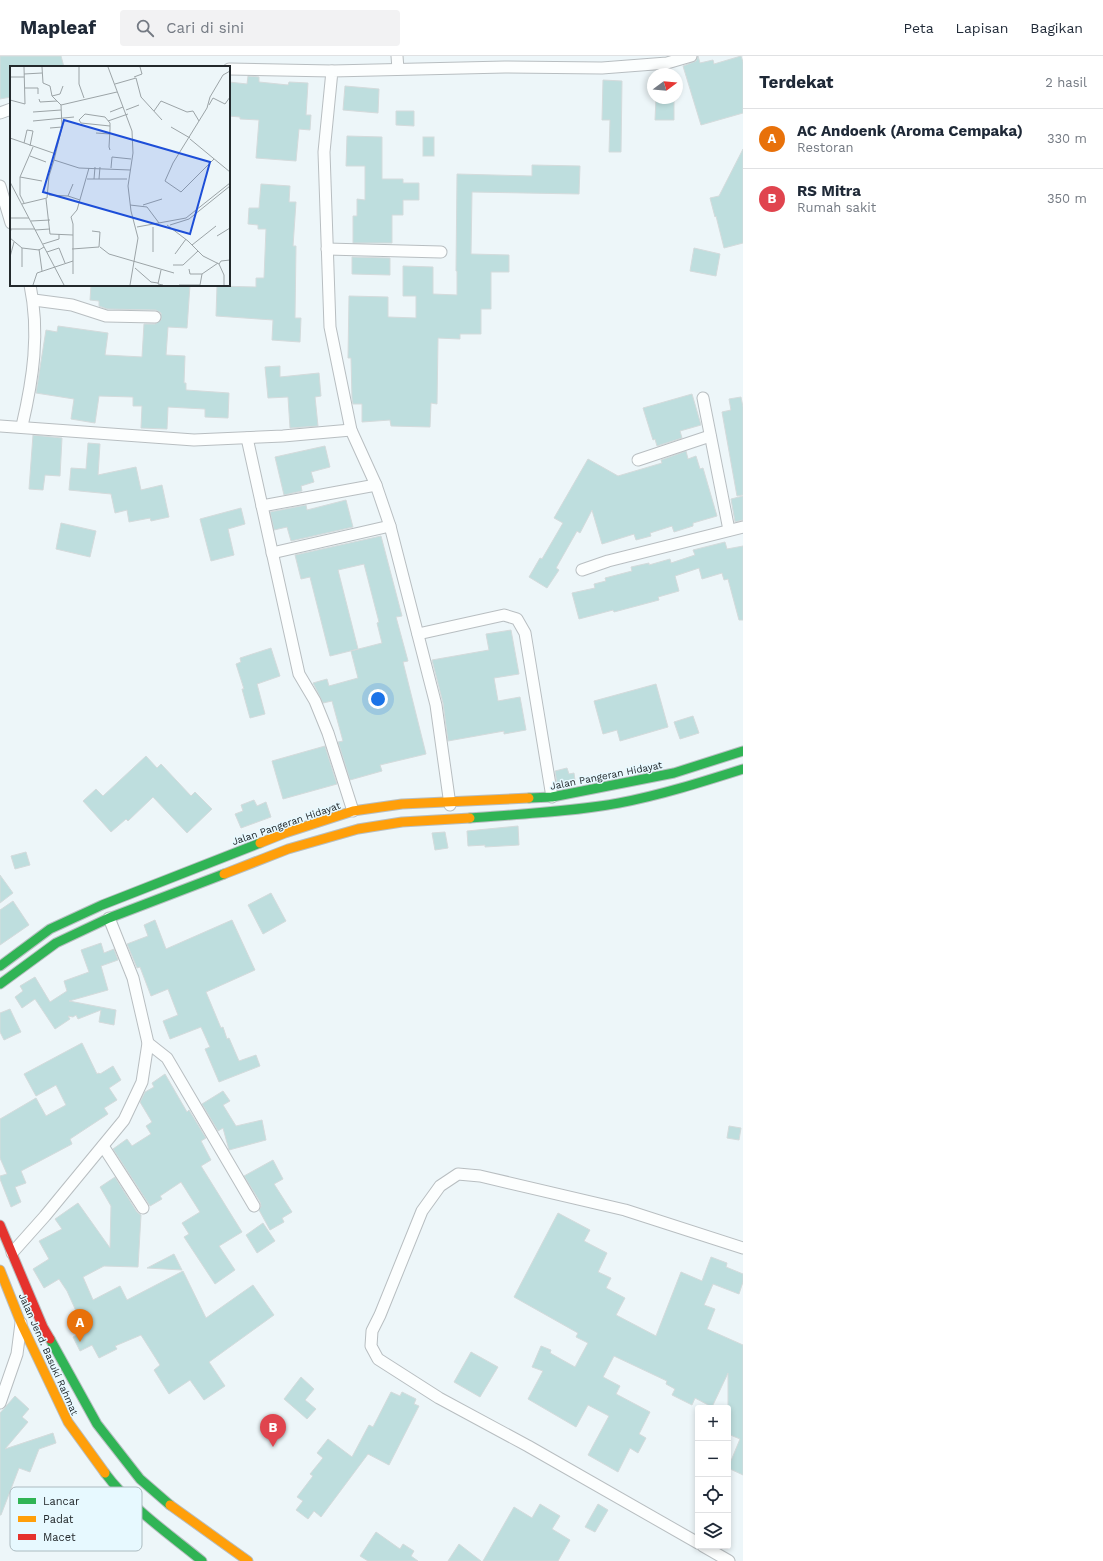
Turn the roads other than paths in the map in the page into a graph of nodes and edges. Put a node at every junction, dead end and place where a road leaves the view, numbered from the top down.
1 (397, 56) edge
2 (691, 56) edge
3 (665, 59) edge
4 (230, 69) edge
5 (398, 69) junction
6 (332, 71) junction
7 (10, 110) edge
8 (0, 113) edge
9 (0, 186) edge
10 (10, 220) edge
11 (327, 249) junction
12 (440, 252) dead end
13 (30, 286) edge
14 (34, 300) junction
15 (155, 317) dead end
16 (702, 398) dead end
17 (0, 426) edge
18 (22, 426) junction
19 (351, 430) junction
20 (710, 436) junction
21 (247, 438) junction
22 (638, 460) dead end
23 (376, 485) junction
24 (262, 506) junction
25 (390, 526) junction
26 (743, 527) edge
27 (728, 530) junction
28 (272, 553) junction
29 (582, 570) dead end
30 (418, 634) junction
31 (743, 751) edge
32 (743, 769) edge
33 (552, 797) junction
34 (450, 802) junction
35 (353, 811) junction
36 (450, 820) junction
37 (109, 918) junction
38 (0, 966) edge
39 (0, 984) edge
40 (148, 1043) junction
41 (103, 1146) junction
42 (254, 1206) dead end
43 (143, 1208) dead end
44 (0, 1225) edge
45 (743, 1248) edge
46 (12, 1253) junction
47 (0, 1270) edge
48 (21, 1323) junction
49 (0, 1403) edge
50 (116, 1487) edge
51 (142, 1511) edge
52 (695, 1541) edge
53 (708, 1549) edge
54 (202, 1561) edge
55 (248, 1561) edge
56 (729, 1561) edge

1 - 5 street
2 - 3 street
3 - 5 street
4 - 6 street
5 - 6 street
6 - 11 street
7 - 8 street
9 - 10 street
11 - 12 street
11 - 19 street
13 - 14 street
14 - 15 street
14 - 18 street
16 - 20 street
17 - 18 street
18 - 21 street
19 - 21 street
19 - 23 street
20 - 22 street
20 - 27 street
21 - 24 street
23 - 24 street
23 - 25 street
24 - 28 street
25 - 28 street
25 - 30 street
26 - 27 street
27 - 29 street
28 - 35 street
30 - 33 street
30 - 34 street
31 - 33 main road, Jalan Pangeran Hidayat
32 - 36 main road
33 - 34 main road, Jalan Pangeran Hidayat
34 - 35 main road, Jalan Pangeran Hidayat
34 - 36 street
35 - 38 main road, Jalan Pangeran Hidayat
36 - 37 main road
37 - 39 main road
37 - 40 street
40 - 41 street
40 - 42 street
41 - 43 street
41 - 46 street
44 - 46 main road, Jalan Jend. Basuki Rahmat
45 - 52 street
46 - 55 main road, Jalan Jend. Basuki Rahmat
47 - 48 main road, Jalan Jend. Basuki Rahmat
48 - 49 street
48 - 50 main road, Jalan Jend. Basuki Rahmat
51 - 54 main road, Jalan Jend. Basuki Rahmat
53 - 56 street

